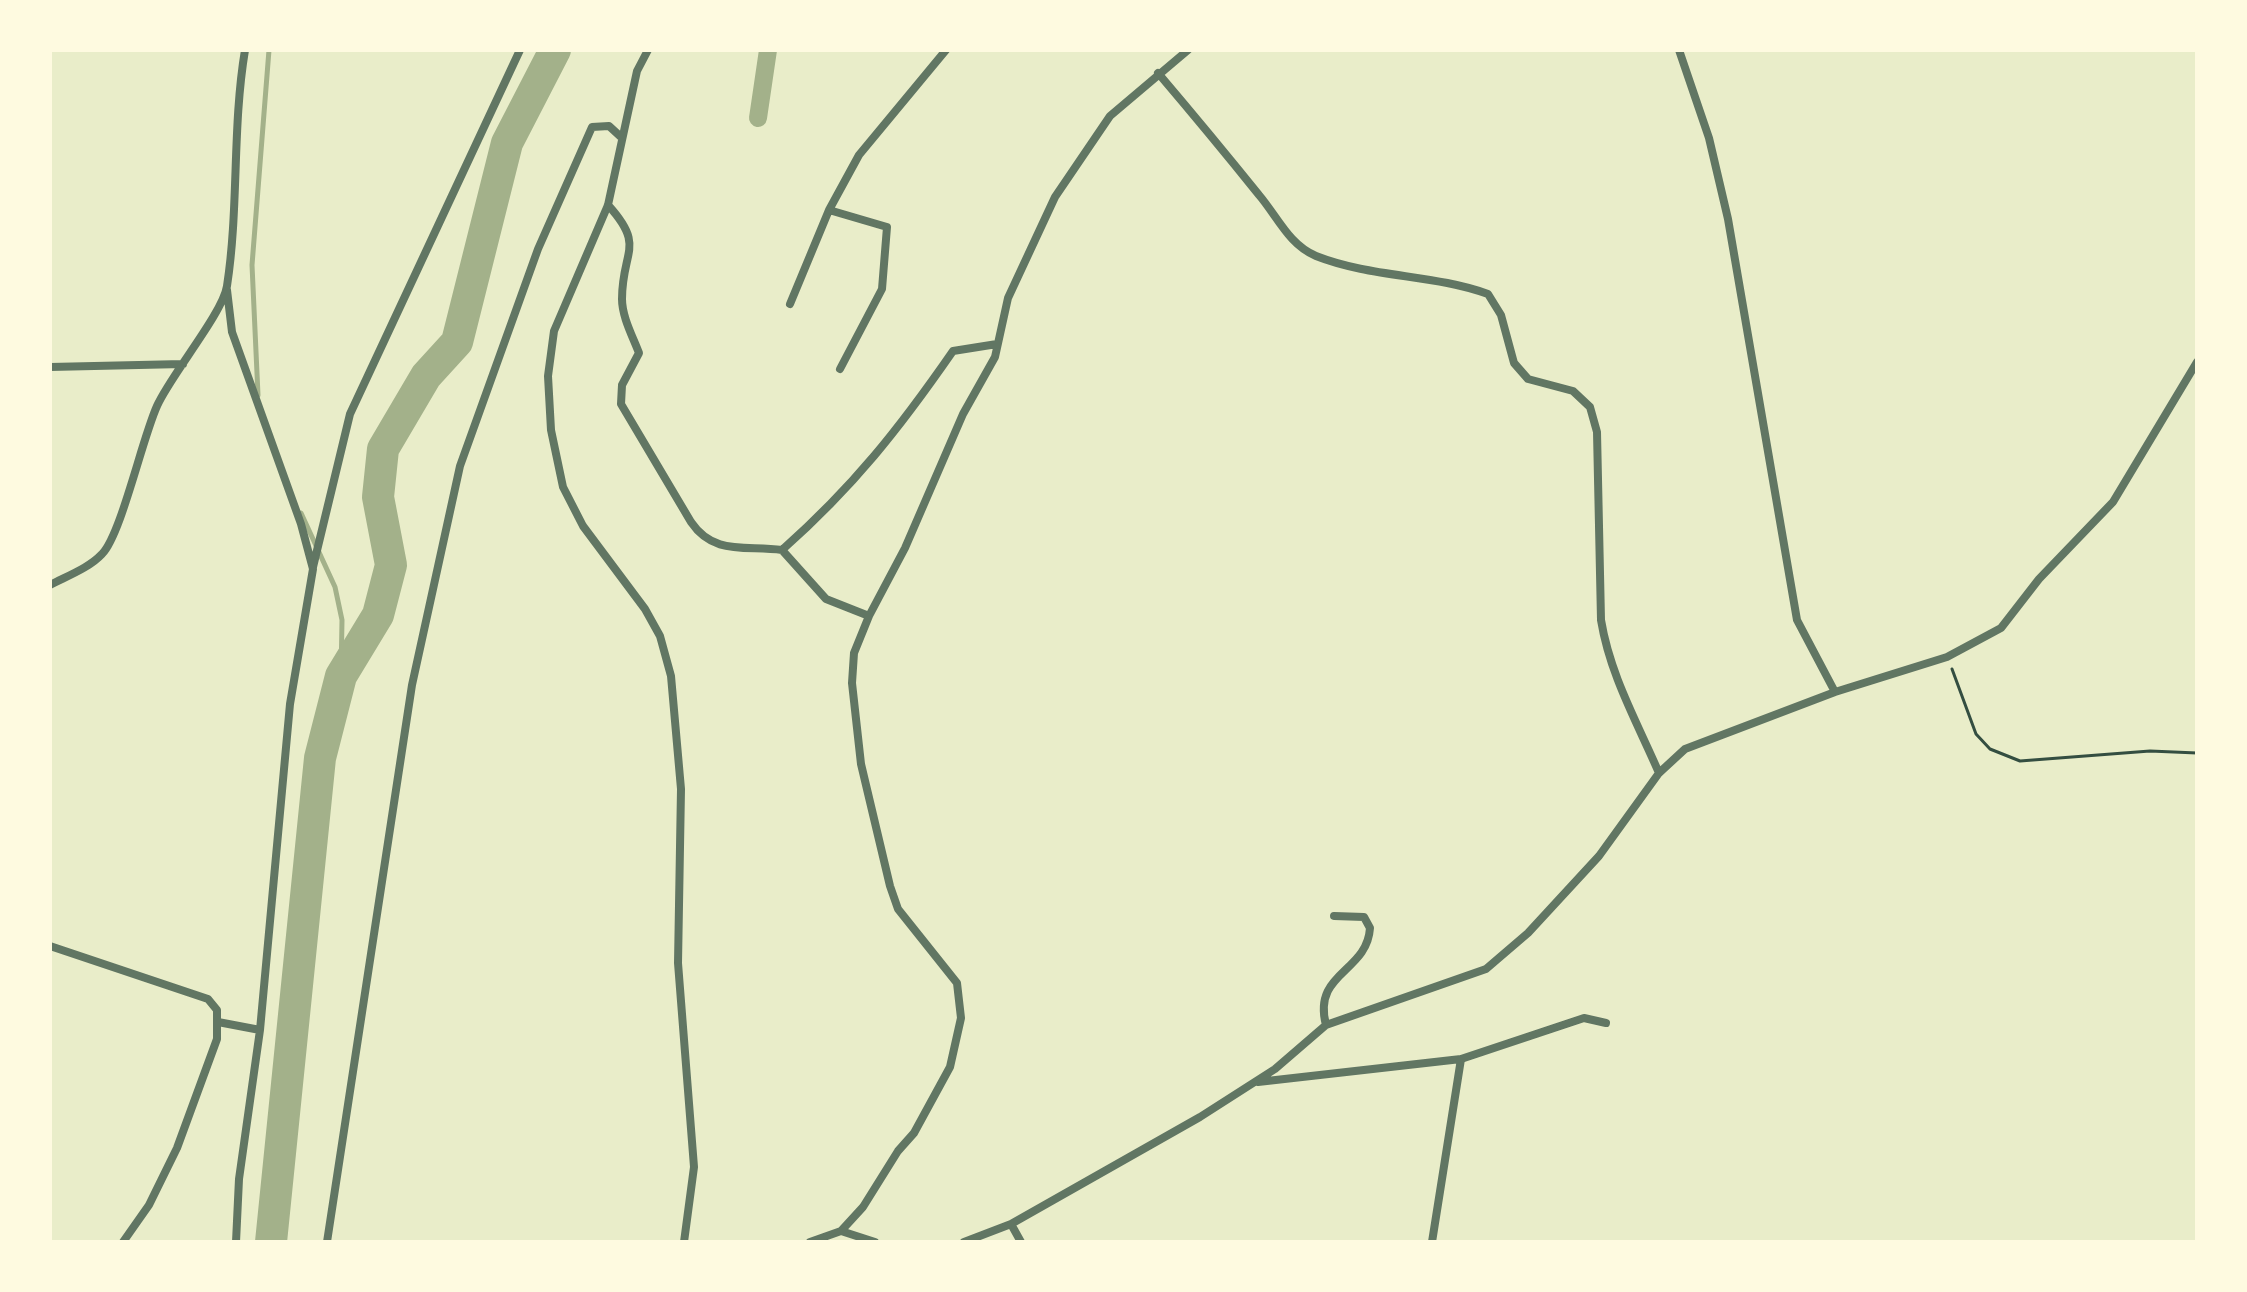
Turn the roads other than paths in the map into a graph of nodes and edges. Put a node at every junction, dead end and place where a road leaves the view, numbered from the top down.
1 (245, 50) edge
2 (520, 50) edge
3 (648, 50) edge
4 (946, 50) edge
5 (1188, 50) edge
6 (1679, 50) edge
7 (1158, 73) junction
8 (621, 137) junction
9 (608, 205) junction
10 (829, 210) junction
11 (227, 290) junction
12 (790, 304) dead end
13 (997, 344) junction
14 (183, 364) junction
15 (2196, 364) edge
16 (50, 367) edge
17 (840, 369) dead end
18 (782, 550) junction
19 (313, 569) junction
20 (50, 585) edge
21 (869, 616) junction
22 (1835, 692) junction
23 (1659, 773) junction
24 (1334, 916) dead end
25 (50, 946) edge
26 (218, 1022) junction
27 (1606, 1023) dead end
28 (1326, 1025) junction
29 (260, 1030) junction
30 (1461, 1059) junction
31 (1257, 1082) junction
32 (1011, 1224) junction
33 (841, 1231) junction
34 (123, 1242) edge
35 (236, 1242) edge
36 (327, 1242) edge
37 (684, 1242) edge
38 (810, 1242) edge
39 (875, 1242) edge
40 (964, 1242) edge
41 (1021, 1242) edge
42 (1432, 1242) edge

1 - 11 street
2 - 19 street
3 - 8 street
4 - 10 street
5 - 7 street
6 - 22 street
7 - 13 street
7 - 23 street
8 - 9 street
8 - 36 street
9 - 18 street
9 - 37 street
10 - 12 street
10 - 17 street
11 - 14 street
11 - 19 street
13 - 18 street
13 - 21 street
14 - 16 street
14 - 20 street
15 - 22 street
18 - 21 street
19 - 29 street
21 - 33 street
22 - 23 street
23 - 28 street
24 - 28 street
25 - 26 street
26 - 29 street
26 - 34 street
27 - 30 street
28 - 31 street
29 - 35 street
30 - 31 street
30 - 42 street
31 - 32 street
32 - 40 street
32 - 41 street
33 - 38 street
33 - 39 street

